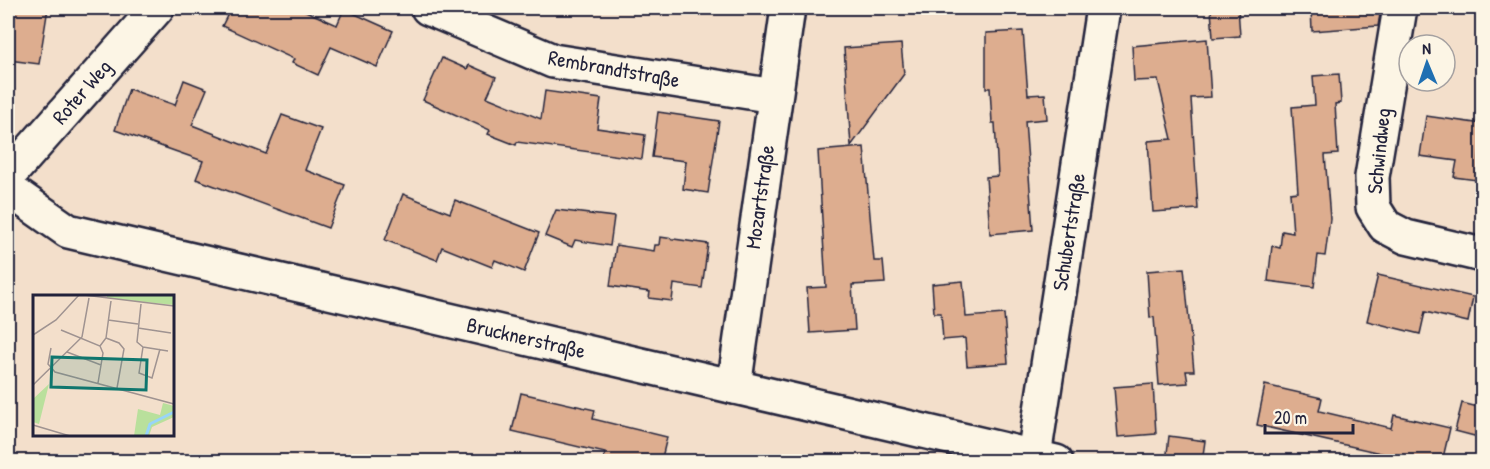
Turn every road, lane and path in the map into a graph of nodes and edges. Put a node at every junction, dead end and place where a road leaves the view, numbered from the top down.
1 (158, 8) edge
2 (428, 8) edge
3 (788, 8) edge
4 (1103, 8) edge
5 (1400, 8) edge
6 (774, 96) junction
7 (8, 176) edge
8 (8, 189) edge
9 (1482, 255) edge
10 (734, 387) junction
11 (1045, 459) edge

1 - 7 street, Roter Weg
2 - 6 street, Rembrandtstraße
3 - 6 street, Mozartstraße
4 - 11 street, Schubertstraße
5 - 9 street, Schwindweg
6 - 10 street, Mozartstraße
8 - 10 street, Brucknerstraße
10 - 11 street, Brucknerstraße

